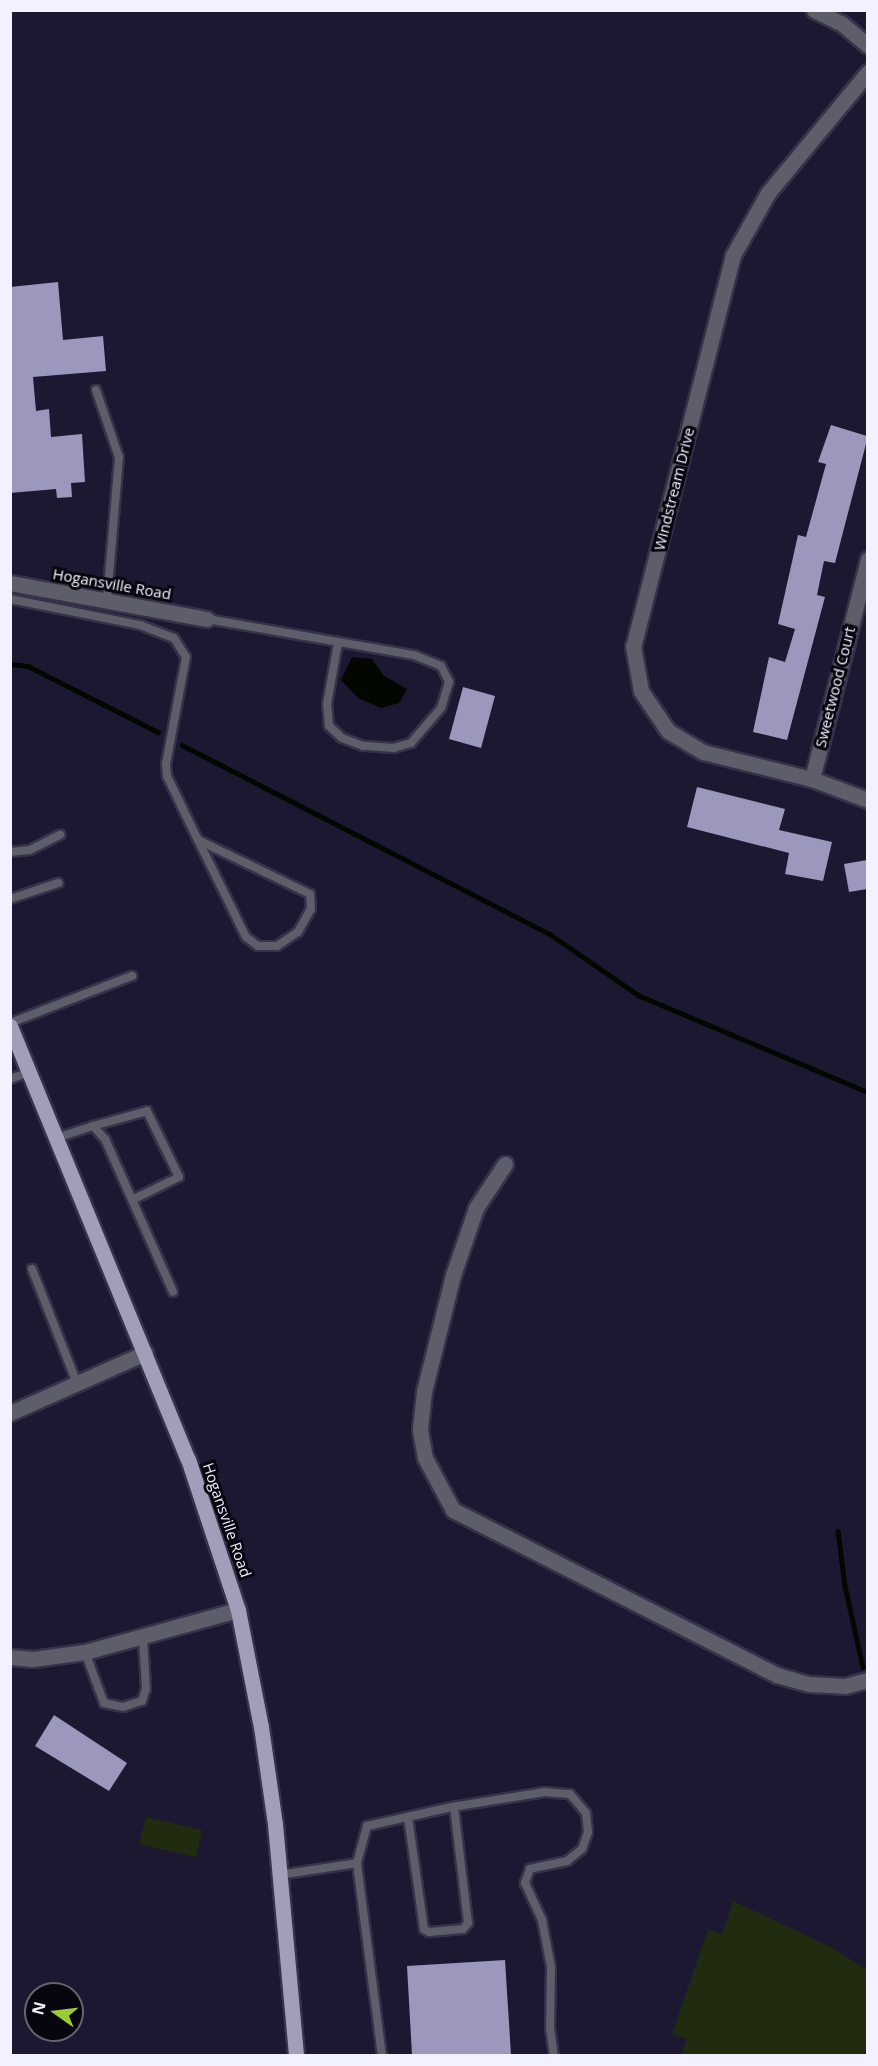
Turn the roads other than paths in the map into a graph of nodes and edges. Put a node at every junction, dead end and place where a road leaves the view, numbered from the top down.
1 (814, 10) edge
2 (867, 46) edge
3 (867, 72) edge
4 (96, 390) dead end
5 (867, 559) edge
6 (10, 583) edge
7 (10, 599) edge
8 (107, 601) junction
9 (207, 619) joint
10 (338, 643) junction
11 (812, 779) junction
12 (867, 800) edge
13 (60, 836) dead end
14 (198, 840) junction
15 (10, 852) edge
16 (58, 883) dead end
17 (10, 899) edge
18 (132, 976) dead end
19 (10, 1024) edge
20 (29, 1072) junction
21 (10, 1079) edge
22 (93, 1126) junction
23 (56, 1138) junction
24 (505, 1164) dead end
25 (132, 1200) junction
26 (32, 1269) dead end
27 (173, 1292) dead end
28 (145, 1353) junction
29 (77, 1383) junction
30 (10, 1413) edge
31 (238, 1610) junction
32 (143, 1638) junction
33 (85, 1652) junction
34 (10, 1657) edge
35 (867, 1680) edge
36 (454, 1807) junction
37 (408, 1817) junction
38 (357, 1863) junction
39 (279, 1875) junction
40 (296, 2055) edge
41 (382, 2055) edge
42 (554, 2055) edge

1 - 2 street
3 - 11 street, Windstream Drive
4 - 8 lane
5 - 11 street, Sweetwood Court
6 - 8 street, Hogansville Road
7 - 14 lane
8 - 9 street, Hogansville Road
9 - 10 lane
10 - 10 lane
11 - 12 street, Windstream Drive
13 - 15 lane
14 - 14 lane
16 - 17 lane
18 - 19 lane
19 - 20 main road, Hogansville Road
20 - 21 lane
20 - 23 main road, Hogansville Road
22 - 23 lane
22 - 25 lane
22 - 25 lane
23 - 28 main road, Hogansville Road
24 - 35 street
25 - 27 lane
26 - 29 lane
28 - 29 street
28 - 31 main road, Hogansville Road
29 - 30 street
31 - 32 street
31 - 39 main road, Hogansville Road
32 - 33 street
32 - 33 lane
33 - 34 street
36 - 37 lane
36 - 37 lane
36 - 42 lane
37 - 38 lane
38 - 39 lane
38 - 41 lane
39 - 40 main road, Hogansville Road

